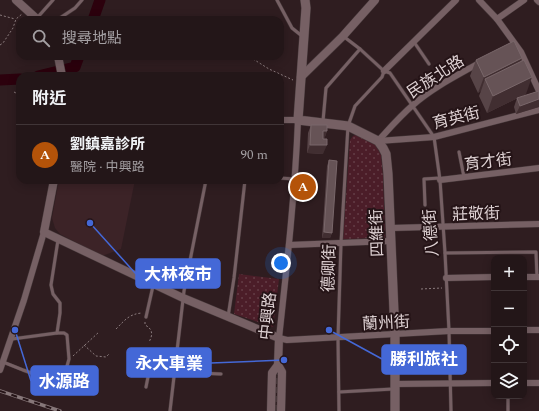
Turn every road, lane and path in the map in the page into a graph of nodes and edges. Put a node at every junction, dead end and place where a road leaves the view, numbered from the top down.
1 (16, 0) edge
2 (53, 0) edge
3 (82, 0) edge
4 (277, 0) edge
5 (305, 0) edge
6 (375, 0) edge
7 (456, 0) edge
8 (479, 0) edge
9 (524, 0) edge
10 (0, 15) edge
11 (35, 16) edge
12 (40, 16) edge
13 (63, 16) edge
14 (497, 19) junction
15 (343, 36) junction
16 (303, 37) junction
17 (414, 41) junction
18 (514, 43) junction
19 (0, 45) edge
20 (508, 47) edge
21 (360, 49) junction
22 (487, 58) edge
23 (59, 60) edge
24 (256, 60) edge
25 (429, 64) dead end
26 (384, 71) junction
27 (61, 72) edge
28 (275, 72) edge
29 (284, 76) edge
30 (301, 77) junction
31 (539, 91) edge
32 (412, 105) junction
33 (539, 110) edge
34 (284, 120) edge
35 (298, 120) junction
36 (323, 123) junction
37 (348, 126) junction
38 (434, 137) junction
39 (378, 141) junction
40 (459, 152) dead end
41 (539, 168) edge
42 (464, 177) junction
43 (284, 178) edge
44 (294, 179) junction
45 (440, 179) junction
46 (53, 184) edge
47 (205, 184) edge
48 (245, 184) edge
49 (425, 205) dead end
50 (539, 224) edge
51 (443, 227) junction
52 (391, 228) junction
53 (44, 232) junction
54 (58, 240) junction
55 (391, 241) junction
56 (341, 243) junction
57 (289, 245) junction
58 (445, 253) junction
59 (527, 277) edge
60 (538, 277) edge
61 (446, 278) junction
62 (491, 278) edge
63 (153, 284) junction
64 (447, 288) junction
65 (421, 289) dead end
66 (183, 298) junction
67 (228, 316) junction
68 (146, 317) junction
69 (116, 329) dead end
70 (527, 330) edge
71 (539, 330) edge
72 (449, 331) junction
73 (491, 331) edge
74 (99, 332) dead end
75 (57, 333) junction
76 (395, 335) junction
77 (279, 338) junction
78 (338, 338) junction
79 (10, 340) junction
80 (149, 342) dead end
81 (84, 346) junction
82 (154, 351) dead end
83 (2, 353) edge
84 (110, 354) dead end
85 (69, 355) junction
86 (2, 361) junction
87 (278, 368) junction
88 (0, 370) edge
89 (151, 372) junction
90 (175, 373) junction
91 (221, 374) dead end
92 (450, 383) junction
93 (491, 383) edge
94 (527, 383) edge
95 (539, 383) edge
96 (395, 386) junction
97 (146, 387) dead end
98 (338, 392) junction
99 (508, 399) edge
100 (170, 411) edge
101 (271, 411) edge
102 (281, 411) edge
103 (339, 411) edge
104 (395, 411) edge
105 (450, 411) edge
106 (508, 411) edge

1 - 11 street
2 - 12 lane
3 - 13 lane
4 - 16 lane
5 - 16 main road, 中興路
6 - 15 street
7 - 17 street
8 - 14 street
9 - 14 street
10 - 19 path
14 - 18 street
15 - 21 lane, 八德街
15 - 30 street
16 - 30 main road, 中興路
17 - 25 lane
17 - 26 street
18 - 20 street
18 - 31 street
21 - 26 lane, 八德街
21 - 36 lane
22 - 32 street, 民族北路
23 - 27 street
24 - 28 path
26 - 32 lane, 八德街
26 - 37 lane, 德卿街
29 - 30 path
30 - 35 main road, 中興路
32 - 38 lane, 八德街
32 - 39 street, 民族北路
33 - 38 street, 育英街
34 - 35 street
35 - 36 main road
35 - 44 street, 中興路
36 - 37 main road
37 - 39 main road
37 - 56 lane, 德卿街
38 - 39 street, 育英街
38 - 45 lane, 八德街
39 - 52 main road, 四維街
40 - 42 lane
41 - 42 street, 育才街
42 - 45 street, 育才街
43 - 44 lane
44 - 57 street, 中興路
45 - 49 lane
45 - 51 lane, 八德街
46 - 53 street
47 - 66 lane
48 - 67 lane
50 - 51 street, 莊敬街
51 - 52 street, 莊敬街
51 - 58 lane, 八德街
52 - 55 main road, 四維街
53 - 54 street
53 - 79 street
54 - 63 street
54 - 75 lane
55 - 56 street
55 - 76 main road, 四維街
56 - 57 street
56 - 78 lane, 德卿街
57 - 77 street, 中興路
58 - 60 lane
58 - 61 lane, 八德街
59 - 60 street
61 - 62 street
61 - 64 lane, 八德街
63 - 66 street
63 - 68 lane
64 - 65 path
64 - 72 lane, 八德街
66 - 67 street
66 - 90 lane
67 - 77 street
68 - 69 path
68 - 80 path
70 - 71 street
72 - 73 street, 蘭州街
72 - 76 street, 蘭州街
72 - 92 lane, 八德街
74 - 81 path
75 - 79 lane
75 - 85 lane
76 - 78 street, 蘭州街
76 - 96 main road, 四維街
77 - 78 street, 蘭州街
77 - 87 street, 中興路
78 - 98 lane, 德卿街
79 - 83 street
81 - 84 path
81 - 85 path
82 - 89 path
83 - 86 street
85 - 86 lane
86 - 88 street
87 - 101 street
87 - 102 street
89 - 90 lane
89 - 97 lane
90 - 91 lane
90 - 100 lane
92 - 93 street
92 - 96 street
92 - 105 lane, 八德街
94 - 95 street
96 - 98 lane
96 - 104 main road, 四維街
98 - 103 lane, 德卿街
99 - 106 lane

